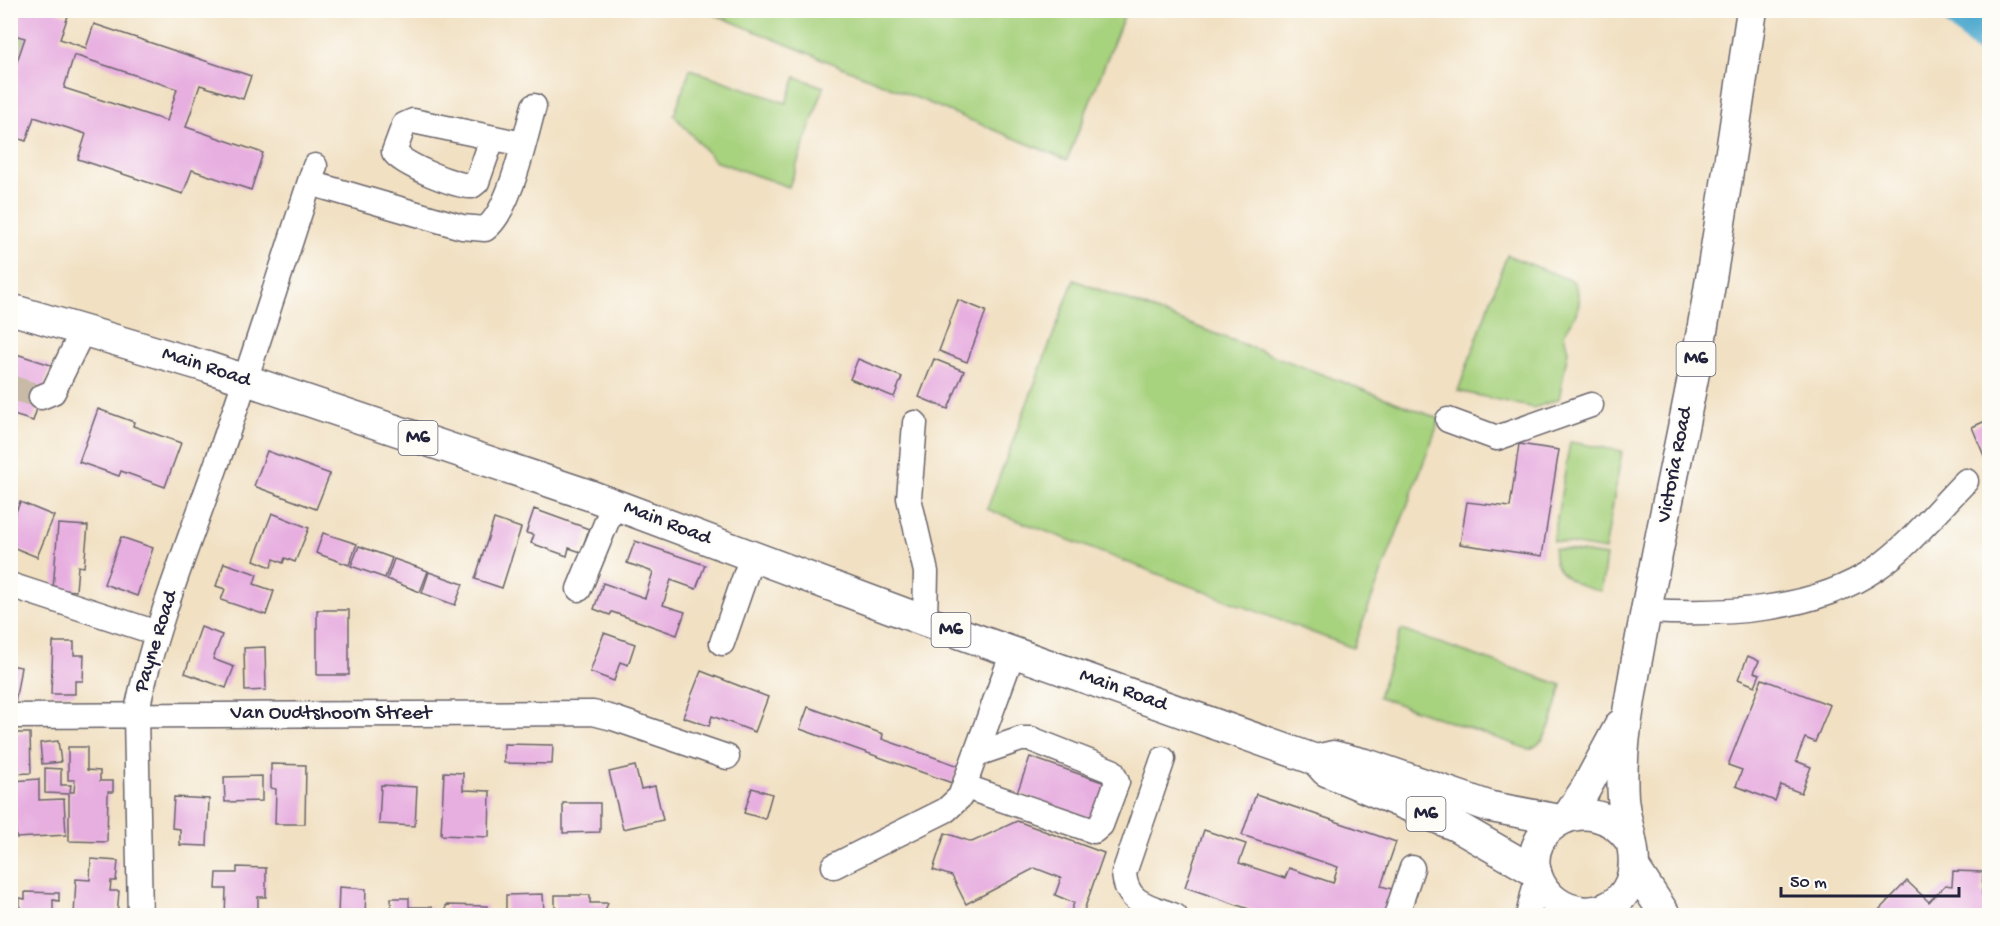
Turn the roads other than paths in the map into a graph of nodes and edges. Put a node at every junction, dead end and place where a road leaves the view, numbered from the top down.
1 (1752, 10) edge
2 (534, 106) dead end
3 (492, 139) dead end
4 (522, 144) junction
5 (10, 309) edge
6 (83, 330) junction
7 (246, 380) junction
8 (41, 396) dead end
9 (1591, 405) dead end
10 (1448, 420) dead end
11 (915, 423) dead end
12 (1966, 482) dead end
13 (614, 504) junction
14 (752, 556) junction
15 (10, 585) edge
16 (579, 589) dead end
17 (1648, 611) junction
18 (925, 621) junction
19 (157, 633) junction
20 (722, 643) dead end
21 (1013, 652) junction
22 (1629, 706) junction
23 (136, 715) junction
24 (10, 716) edge
25 (977, 754) junction
26 (727, 757) dead end
27 (1163, 759) dead end
28 (1316, 760) junction
29 (966, 787) junction
30 (1564, 818) junction
31 (1632, 853) junction
32 (834, 866) dead end
33 (1412, 868) dead end
34 (1536, 875) junction
35 (1595, 914) edge
36 (140, 915) edge
37 (1175, 915) edge
38 (1396, 915) edge
39 (1528, 915) edge
40 (1666, 915) edge

1 - 17 main road, Victoria Road / M6
2 - 4 street
3 - 4 street
4 - 7 street, Payne Road
5 - 6 main road, Main Road / M6
6 - 7 main road, Main Road / M6
6 - 8 street
7 - 13 main road, Main Road / M6
7 - 19 street, Payne Road
9 - 10 street
11 - 18 street
12 - 17 street
13 - 14 main road, Main Road / M6
13 - 16 street
14 - 18 main road, Main Road / M6
14 - 20 street
15 - 19 street
17 - 22 main road, Victoria Road / M6
18 - 21 main road, Main Road / M6
19 - 23 street, Payne Road
21 - 25 street
21 - 28 main road, Main Road / M6
22 - 30 main road, Victoria Road / M6
22 - 31 main road, Victoria Road / M6
23 - 24 street, Van Oudtshoorn Street
23 - 26 street, Van Oudtshoorn Street
23 - 36 street, Payne Road
25 - 29 street
25 - 29 street
27 - 37 street
28 - 30 main road, Main Road / M6
28 - 34 main road, Main Road / M6
29 - 32 street
30 - 31 main road, M6
30 - 34 main road, Victoria Road / M6
31 - 35 main road, M6
31 - 40 main road
33 - 38 street
34 - 35 main road, M6
34 - 39 street

